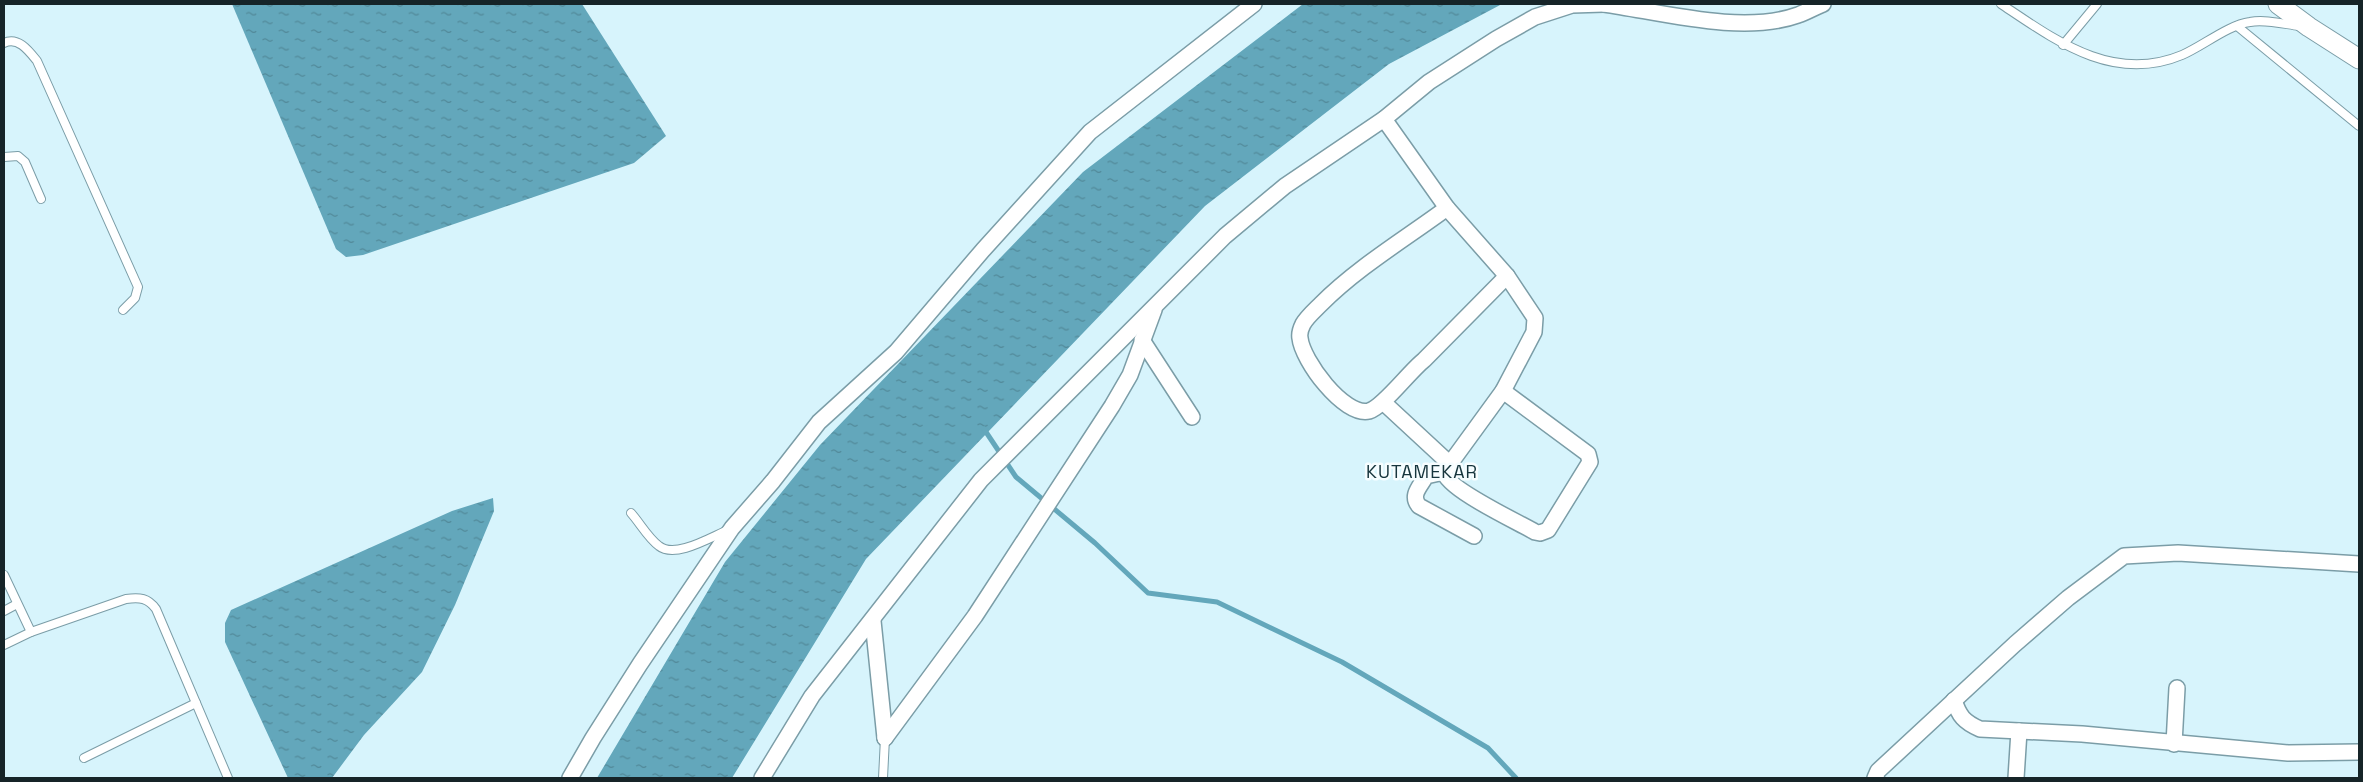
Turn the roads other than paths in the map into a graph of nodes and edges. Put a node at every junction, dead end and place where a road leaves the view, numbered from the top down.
1 (1254, 4) edge
2 (1604, 4) edge
3 (1823, 4) edge
4 (2001, 4) edge
5 (2097, 4) edge
6 (2278, 4) edge
7 (2237, 26) junction
8 (2309, 27) junction
9 (4, 42) edge
10 (2063, 45) junction
11 (2359, 59) edge
12 (1384, 119) junction
13 (2359, 126) edge
14 (4, 157) edge
15 (41, 199) dead end
16 (1447, 208) junction
17 (1507, 276) junction
18 (1156, 304) junction
19 (123, 310) dead end
20 (1142, 340) junction
21 (1503, 391) junction
22 (1383, 402) junction
23 (1192, 417) dead end
24 (1447, 468) junction
25 (631, 513) dead end
26 (732, 528) junction
27 (1474, 536) dead end
28 (2359, 564) edge
29 (4, 575) edge
30 (17, 604) junction
31 (4, 611) edge
32 (872, 621) junction
33 (31, 632) junction
34 (4, 645) edge
35 (2177, 688) dead end
36 (1954, 700) junction
37 (196, 703) junction
38 (2019, 731) junction
39 (885, 738) junction
40 (2174, 744) junction
41 (2359, 752) edge
42 (84, 758) dead end
43 (228, 778) edge
44 (570, 778) edge
45 (762, 778) edge
46 (883, 778) edge
47 (1875, 778) edge
48 (2016, 778) edge

1 - 26 street
2 - 3 street
2 - 12 street
4 - 10 lane
5 - 10 lane
6 - 8 street
7 - 8 lane
7 - 10 lane
7 - 13 lane
8 - 11 street
9 - 19 lane
12 - 16 street
12 - 18 street
14 - 15 lane
16 - 17 street
16 - 22 street
17 - 21 street
17 - 22 street
18 - 20 street
18 - 32 street
20 - 23 street
20 - 39 street
21 - 24 street
21 - 24 street
22 - 24 street
24 - 27 street
25 - 26 lane
26 - 44 street
28 - 36 street
29 - 30 lane
30 - 31 lane
30 - 33 lane
32 - 39 street
32 - 45 street
33 - 34 lane
33 - 37 lane
35 - 40 street
36 - 38 street
36 - 47 street
37 - 42 lane
37 - 43 lane
38 - 40 street
38 - 48 street
39 - 46 lane
40 - 41 street

